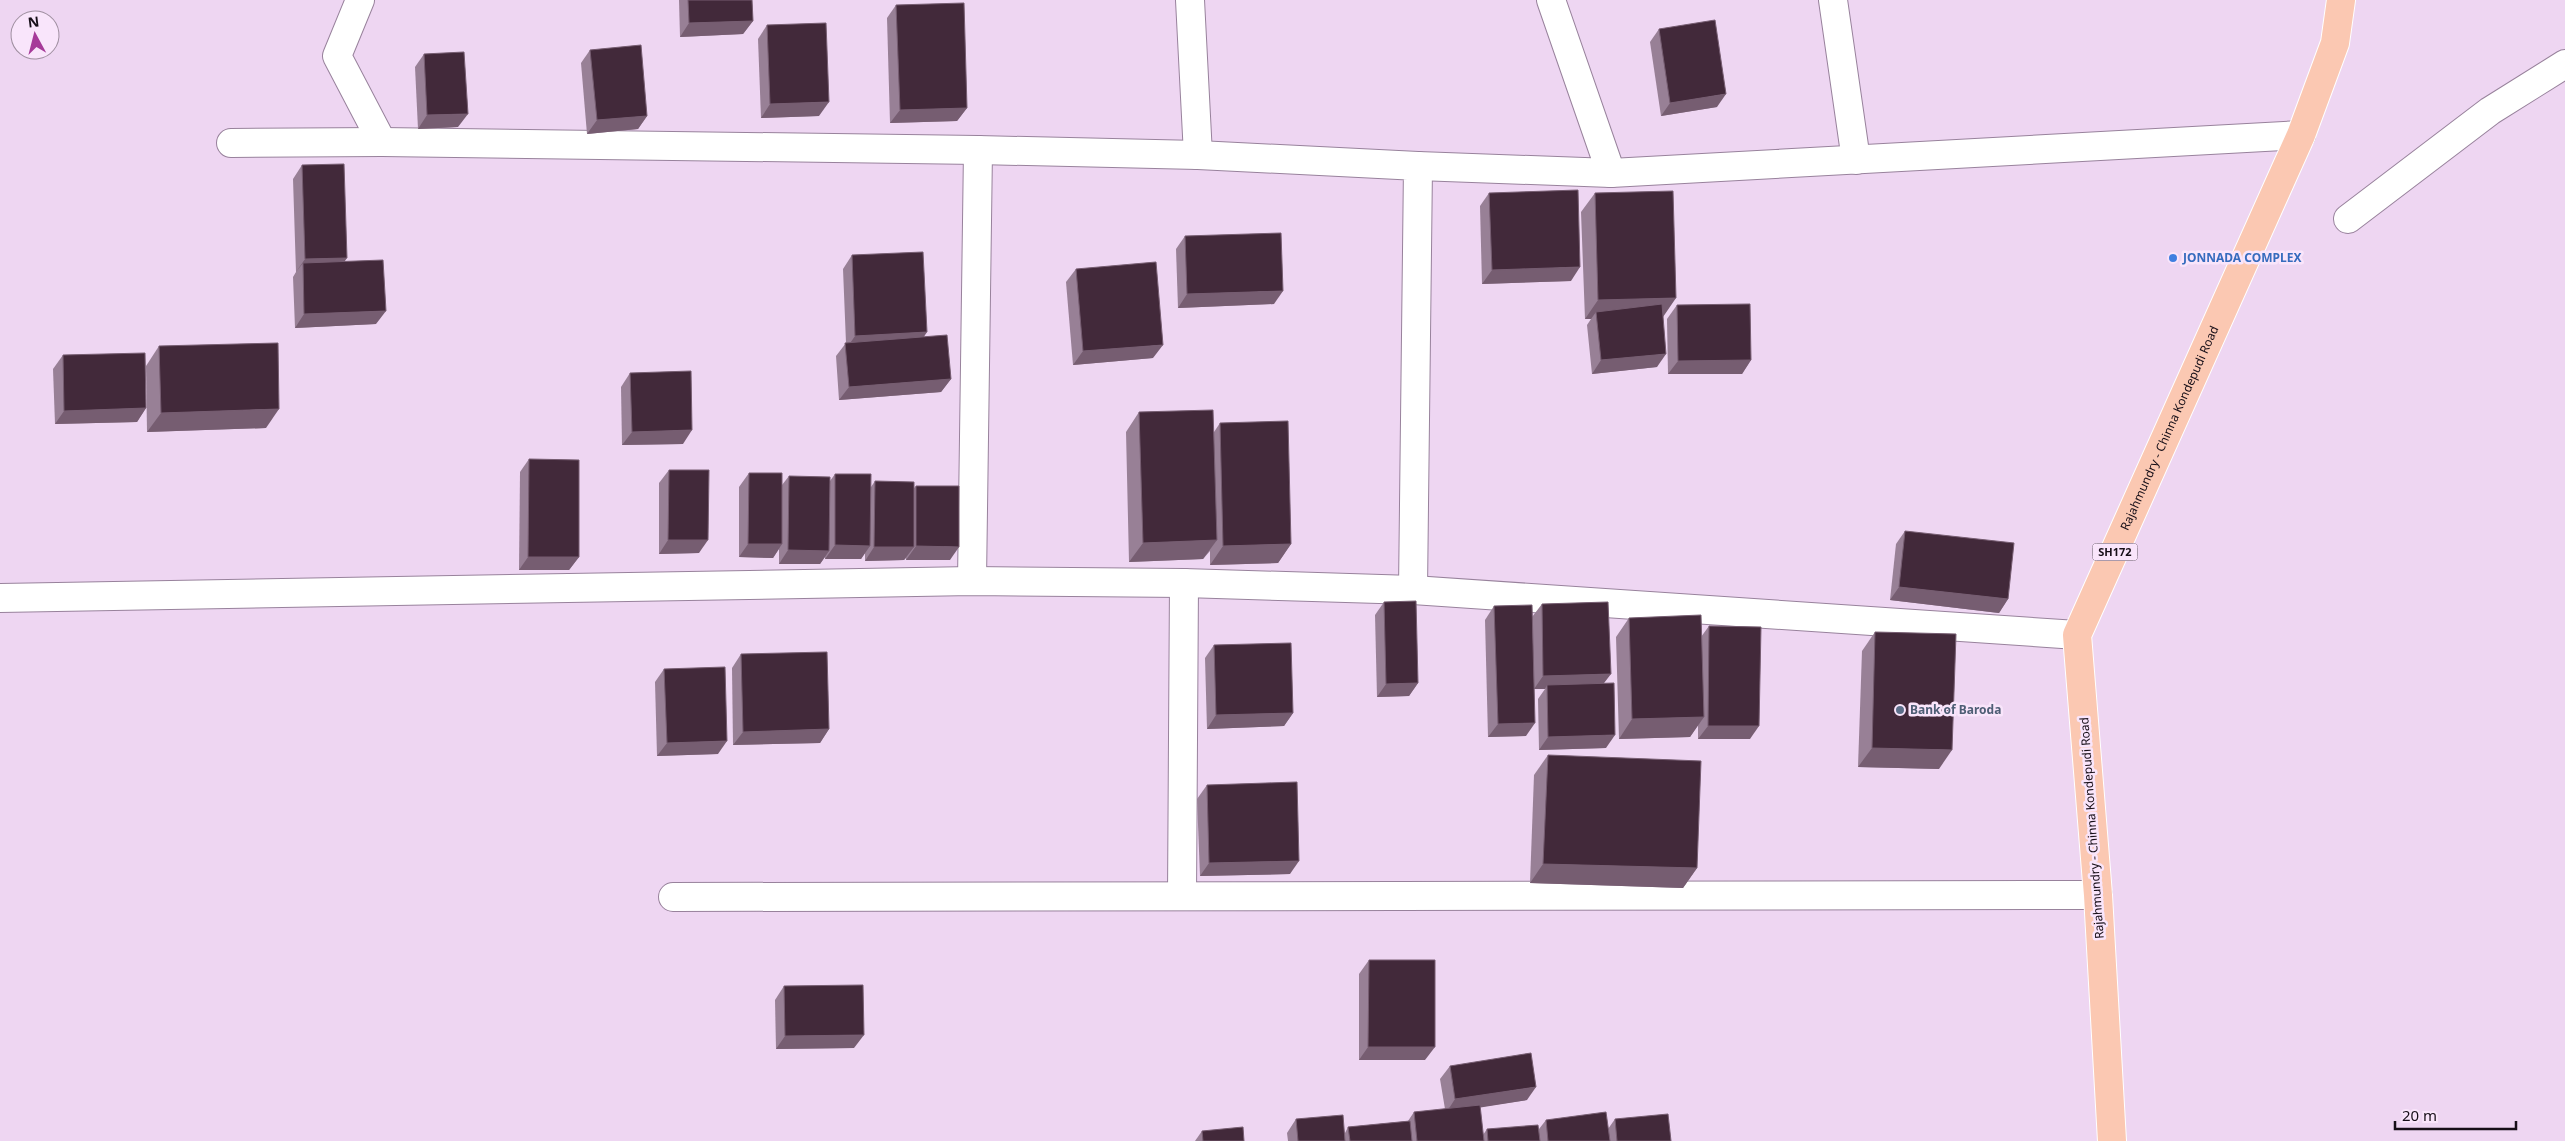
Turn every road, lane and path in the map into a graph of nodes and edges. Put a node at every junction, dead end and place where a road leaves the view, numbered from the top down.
1 (360, 0) edge
2 (1190, 0) edge
3 (1551, 0) edge
4 (1833, 0) edge
5 (2341, 0) edge
6 (2565, 64) edge
7 (2301, 135) junction
8 (382, 142) junction
9 (231, 143) dead end
10 (978, 150) junction
11 (1198, 155) junction
12 (1856, 160) junction
13 (1418, 166) junction
14 (1611, 173) junction
15 (2348, 219) dead end
16 (972, 581) junction
17 (1184, 583) junction
18 (1412, 590) junction
19 (0, 598) edge
20 (2077, 635) junction
21 (2098, 894) junction
22 (1182, 896) junction
23 (673, 897) dead end
24 (2112, 1141) edge

1 - 8 street
2 - 11 street
3 - 14 street
4 - 12 street
5 - 7 main road, Rajahmundry - Chinna Kondepudi Road / SH172
6 - 15 street
7 - 12 street
7 - 20 main road, Rajahmundry - Chinna Kondepudi Road / SH172
8 - 9 street
8 - 10 street
10 - 11 street
10 - 16 street
11 - 13 street
12 - 14 street
13 - 14 street
13 - 18 street
16 - 17 street
16 - 19 street
17 - 18 street
17 - 22 street
18 - 20 street
20 - 21 main road, Rajahmundry - Chinna Kondepudi Road / SH172
21 - 22 street
21 - 24 main road, Rajahmundry - Chinna Kondepudi Road / SH172
22 - 23 street

